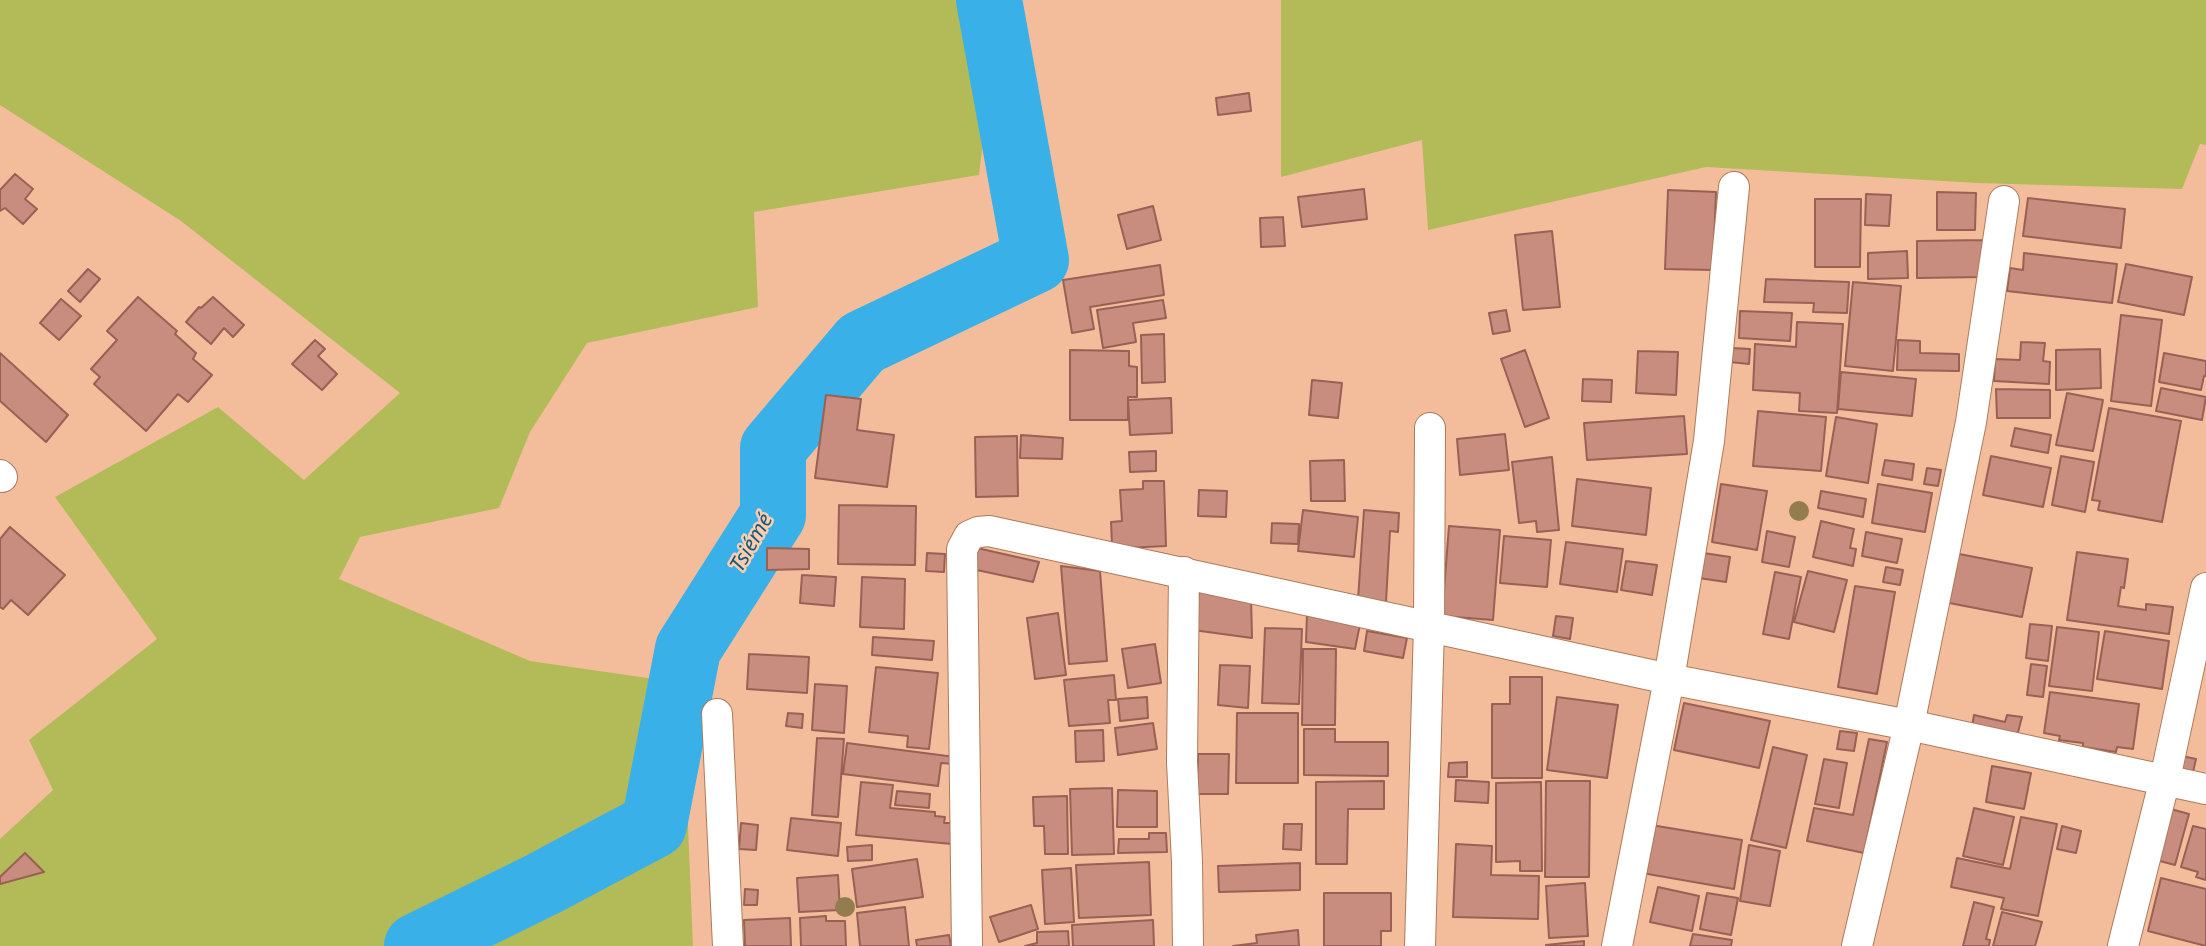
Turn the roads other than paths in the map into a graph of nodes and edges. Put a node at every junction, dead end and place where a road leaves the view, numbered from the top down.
1 (1734, 187) dead end
2 (2004, 201) dead end
3 (1430, 428) dead end
4 (1184, 572) junction
5 (2206, 589) edge
6 (1429, 626) junction
7 (1669, 680) junction
8 (717, 714) dead end
9 (1909, 725) junction
10 (2165, 779) junction
11 (2206, 789) edge
12 (728, 946) edge
13 (967, 946) edge
14 (1188, 946) edge
15 (1420, 946) edge
16 (1618, 946) edge
17 (1857, 946) edge
18 (2123, 946) edge

1 - 7 street
2 - 9 street
3 - 6 street
4 - 6 street
4 - 13 street
4 - 14 street
5 - 10 street
6 - 7 street
6 - 15 street
7 - 9 street
7 - 16 street
8 - 12 street
9 - 10 street
9 - 17 street
10 - 11 street
10 - 18 street

